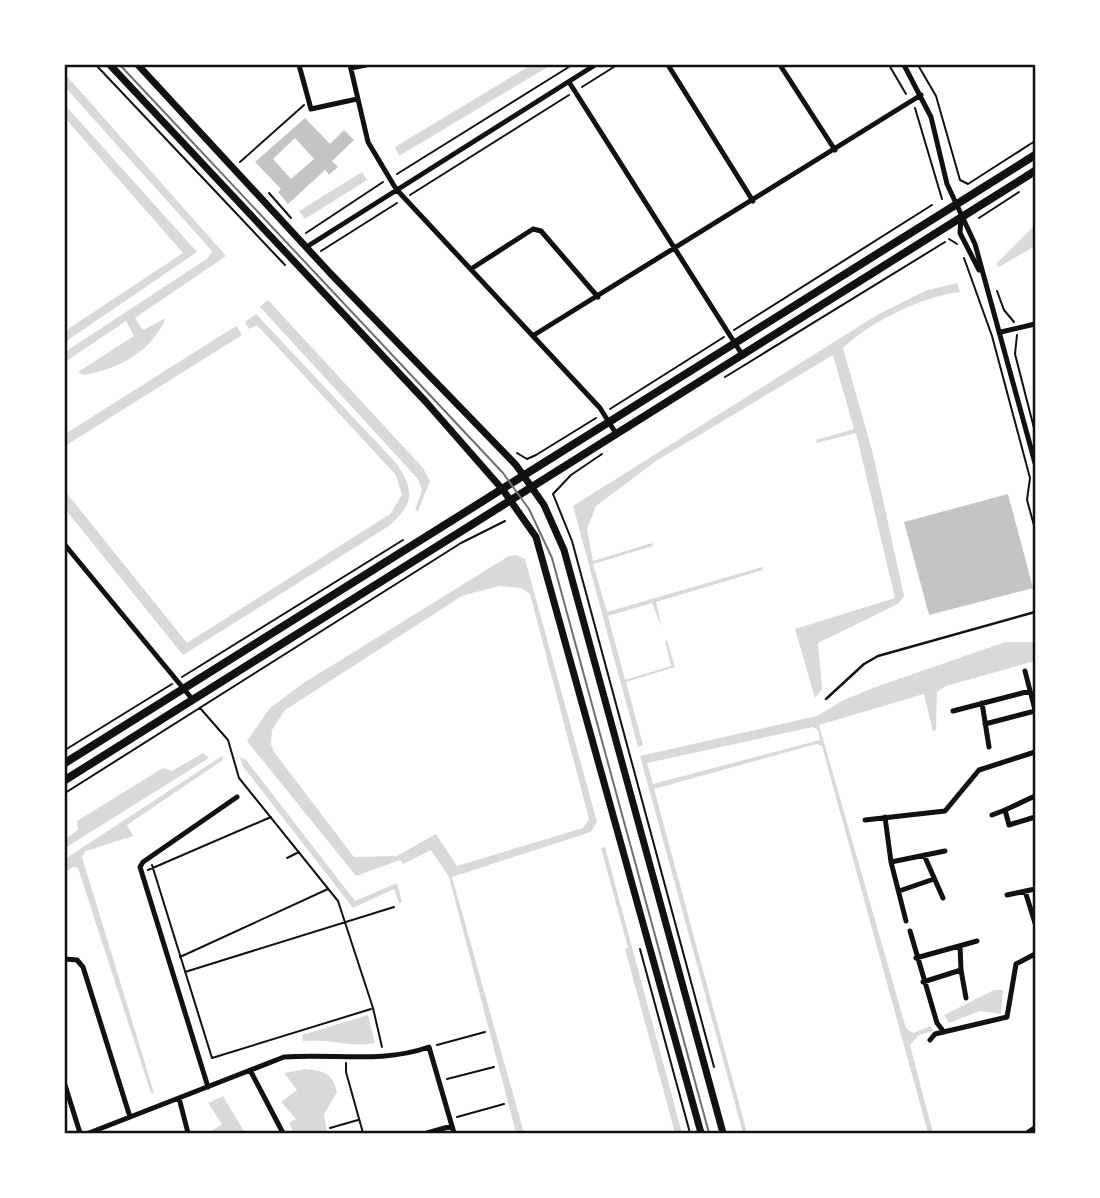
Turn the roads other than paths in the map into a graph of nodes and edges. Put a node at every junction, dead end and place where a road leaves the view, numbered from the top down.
1 (110, 65) edge
2 (138, 65) edge
3 (299, 65) edge
4 (366, 65) edge
5 (595, 65) edge
6 (668, 65) edge
7 (780, 65) edge
8 (904, 65) edge
9 (350, 67) edge
10 (569, 82) junction
11 (921, 95) junction
12 (358, 99) junction
13 (835, 150) junction
14 (1035, 155) edge
15 (1035, 171) edge
16 (396, 189) junction
17 (753, 201) junction
18 (956, 205) junction
19 (961, 218) junction
20 (308, 246) junction
21 (674, 250) junction
22 (471, 269) junction
23 (982, 275) junction
24 (598, 297) junction
25 (1035, 324) edge
26 (1001, 332) junction
27 (534, 335) junction
28 (735, 344) junction
29 (743, 356) junction
30 (609, 423) junction
31 (617, 435) junction
32 (1035, 463) edge
33 (524, 477) junction
34 (532, 488) junction
35 (503, 490) junction
36 (512, 501) junction
37 (65, 545) edge
38 (1035, 612) edge
39 (1025, 671) dead end
40 (184, 689) junction
41 (1030, 691) junction
42 (825, 699) dead end
43 (193, 700) junction
44 (982, 703) junction
45 (1035, 710) edge
46 (953, 711) dead end
47 (985, 724) junction
48 (989, 747) dead end
49 (1035, 752) edge
50 (65, 763) edge
51 (65, 780) edge
52 (1035, 796) edge
53 (237, 797) dead end
54 (1005, 810) junction
55 (992, 815) dead end
56 (885, 817) junction
57 (1035, 817) edge
58 (866, 820) dead end
59 (945, 851) dead end
60 (923, 855) junction
61 (891, 862) junction
62 (934, 879) junction
63 (1035, 888) edge
64 (899, 891) junction
65 (1025, 891) junction
66 (1007, 895) dead end
67 (943, 898) dead end
68 (1032, 911) edge
69 (906, 921) dead end
70 (1035, 923) edge
71 (910, 931) dead end
72 (977, 941) dead end
73 (960, 946) junction
74 (1035, 954) edge
75 (916, 958) junction
76 (65, 959) edge
77 (961, 970) junction
78 (923, 982) junction
79 (966, 998) dead end
80 (944, 1032) junction
81 (930, 1040) dead end
82 (250, 1070) junction
83 (65, 1085) edge
84 (208, 1087) junction
85 (178, 1098) junction
86 (130, 1117) junction
87 (452, 1126) junction
88 (1035, 1129) edge
89 (80, 1133) edge
90 (91, 1133) edge
91 (188, 1133) edge
92 (283, 1133) edge
93 (426, 1133) edge
94 (454, 1133) edge
95 (701, 1133) edge
96 (723, 1133) edge
97 (1030, 1133) edge

1 - 35 street
2 - 20 street
3 - 12 street
4 - 9 street
5 - 10 street
6 - 17 street
7 - 13 street
8 - 11 street
9 - 12 street
10 - 16 street
10 - 21 street
11 - 13 street
11 - 18 street
12 - 16 street
13 - 17 street
14 - 18 main road
15 - 19 main road
16 - 20 street
16 - 22 street
17 - 21 street
18 - 19 street
18 - 28 main road
19 - 23 street
19 - 23 street
19 - 29 main road
20 - 33 street
21 - 24 street
21 - 28 street
22 - 24 street
22 - 27 street
23 - 26 street
24 - 27 street
25 - 26 street
26 - 32 street
27 - 30 street
28 - 29 street
28 - 30 main road
29 - 31 main road
30 - 31 street
30 - 33 main road
31 - 34 main road
33 - 34 street
33 - 35 main road
34 - 36 main road
34 - 96 street
35 - 36 street
35 - 40 main road
36 - 43 main road
36 - 95 street
37 - 40 street
38 - 42 lane
39 - 41 street
40 - 43 street
40 - 50 main road
41 - 44 street
41 - 45 street
43 - 51 main road
44 - 46 street
44 - 47 street
45 - 47 street
47 - 48 street
49 - 56 street
52 - 54 street
53 - 84 street
54 - 55 street
54 - 57 street
56 - 58 street
56 - 61 street
59 - 60 street
60 - 61 street
60 - 62 street
61 - 64 street
62 - 64 street
62 - 67 street
63 - 65 street
64 - 69 street
65 - 66 street
65 - 68 street
68 - 70 street
71 - 75 street
72 - 73 street
73 - 75 street
73 - 77 street
74 - 80 street
75 - 78 street
76 - 86 street
77 - 78 street
77 - 79 street
78 - 80 street
80 - 81 street
82 - 84 street
82 - 87 street
82 - 92 street
83 - 89 street
84 - 85 street
85 - 86 street
85 - 91 street
86 - 90 street
87 - 93 street
87 - 94 street
88 - 97 street

